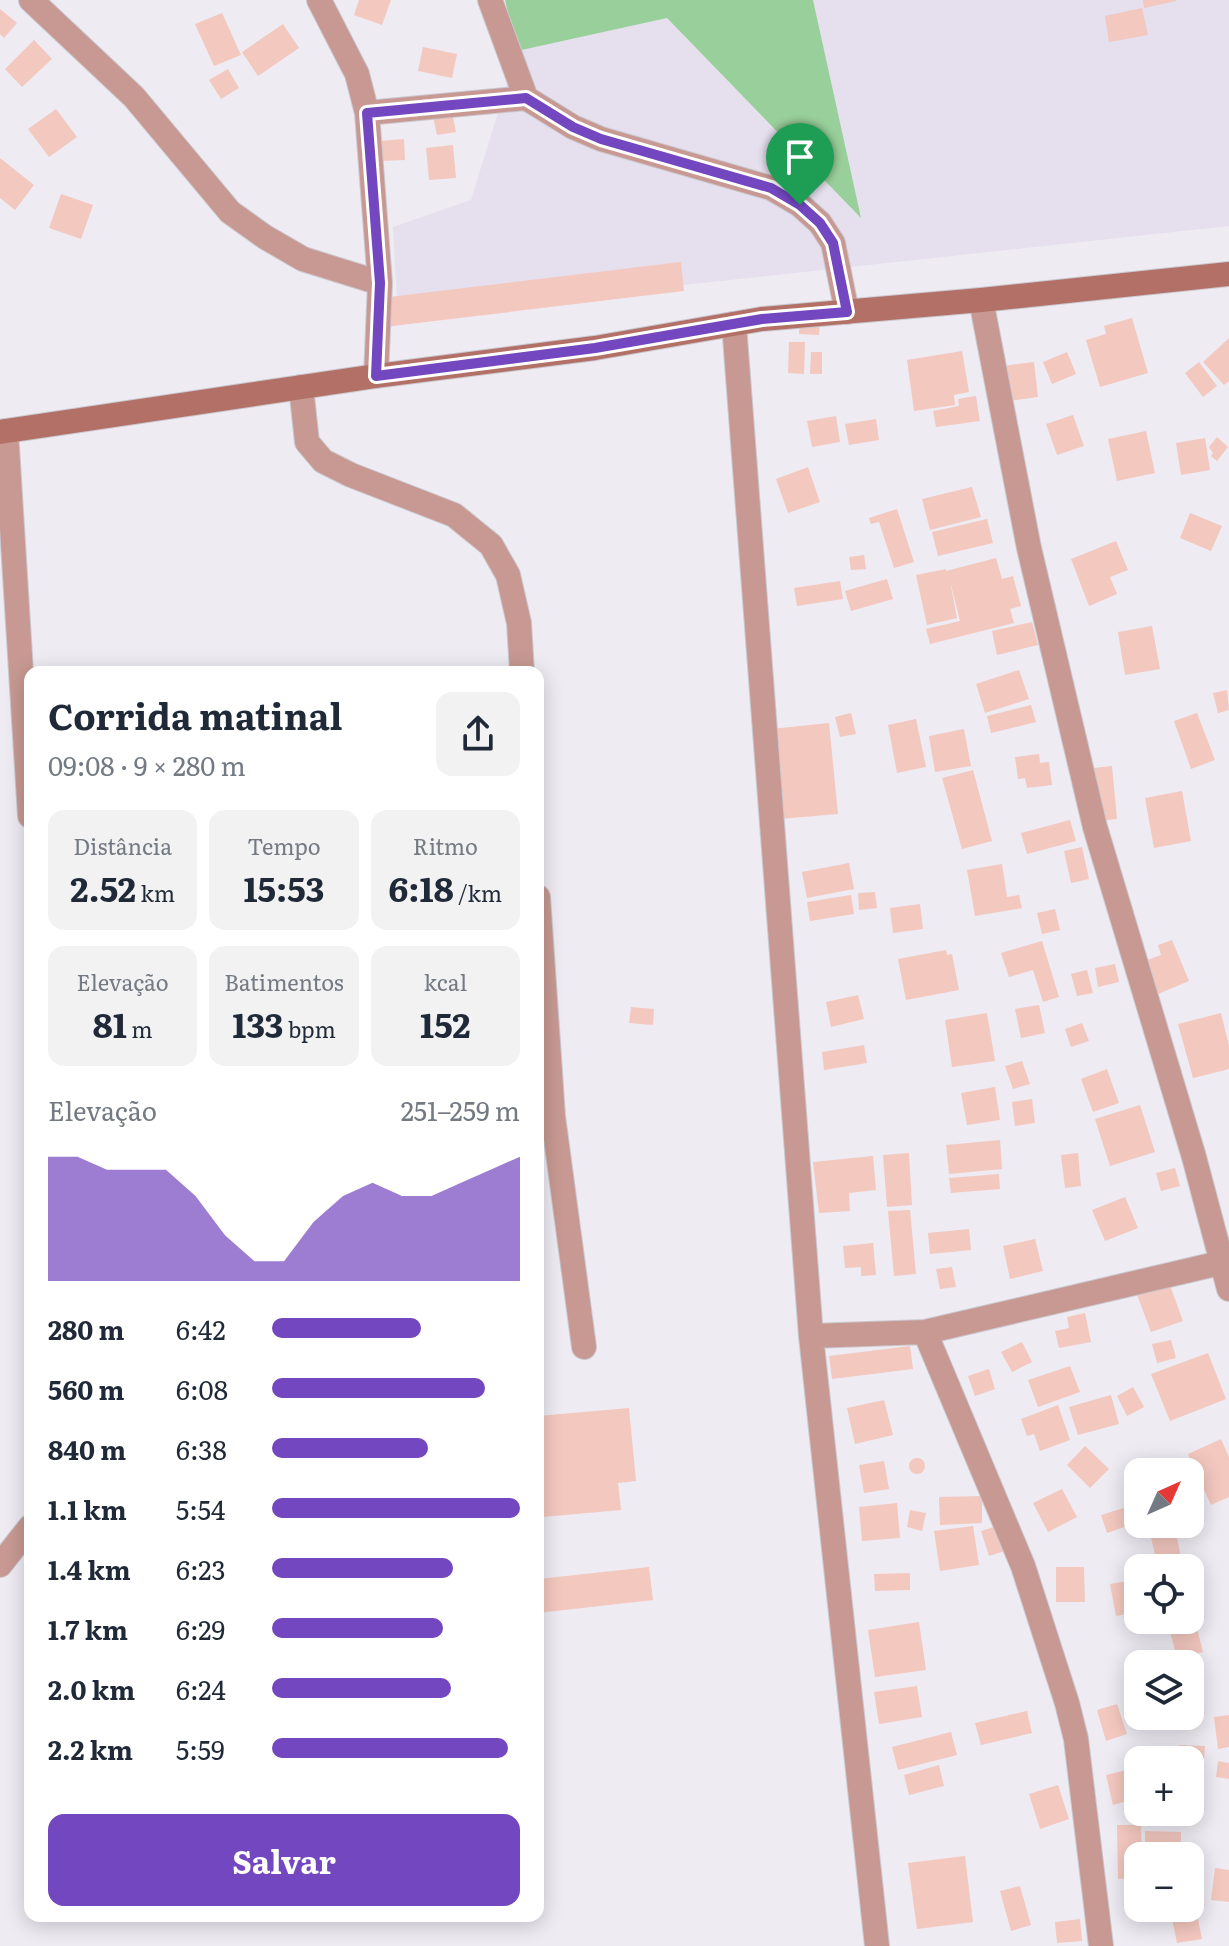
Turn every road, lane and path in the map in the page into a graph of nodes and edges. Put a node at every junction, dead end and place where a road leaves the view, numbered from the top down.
1 (31, 0) edge
2 (319, 0) edge
3 (490, 0) edge
4 (526, 98) junction
5 (367, 113) junction
6 (1229, 274) edge
7 (380, 283) junction
8 (981, 300) junction
9 (847, 312) junction
10 (734, 324) junction
11 (376, 376) junction
12 (301, 387) junction
13 (3, 432) edge
14 (522, 666) edge
15 (24, 731) edge
16 (544, 985) edge
17 (1226, 1261) edge
18 (1229, 1289) edge
19 (925, 1332) junction
20 (811, 1336) junction
21 (584, 1347) dead end
22 (24, 1535) edge
23 (0, 1565) edge
24 (877, 1946) edge
25 (1101, 1946) edge

1 - 7 street
2 - 5 street
3 - 4 street
4 - 5 street
4 - 9 street
5 - 7 street
6 - 8 street
7 - 11 street
8 - 9 street
8 - 17 street
9 - 10 street
10 - 11 street
10 - 20 street
11 - 12 street
12 - 13 street
12 - 14 street
13 - 15 street
16 - 21 street
17 - 18 street
17 - 19 street
19 - 20 street
19 - 25 street
20 - 24 street
22 - 23 street

